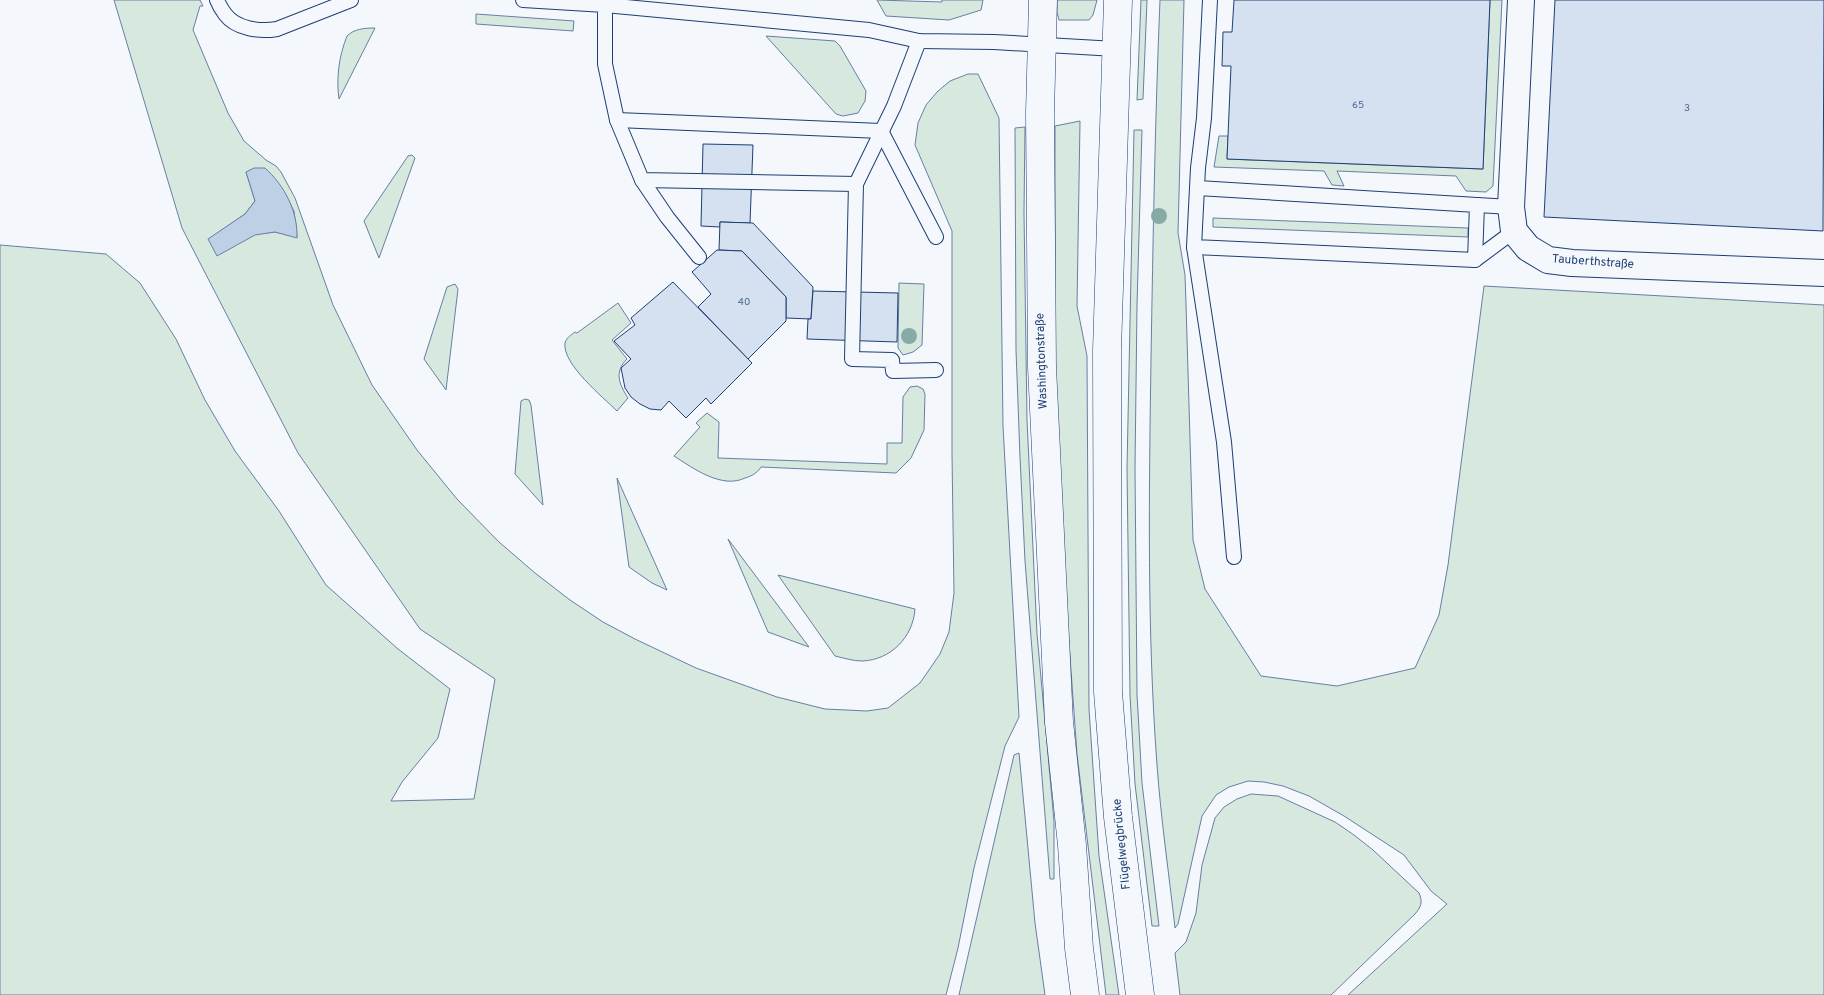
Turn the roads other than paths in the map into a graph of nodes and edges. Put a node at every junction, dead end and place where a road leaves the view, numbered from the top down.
1 (217, 0) edge
2 (351, 0) edge
3 (522, 0) edge
4 (1043, 0) edge
5 (1118, 0) edge
6 (1210, 0) edge
7 (1521, 0) edge
8 (612, 4) edge
9 (919, 41) junction
10 (1042, 44) junction
11 (1116, 49) junction
12 (617, 120) junction
13 (882, 131) junction
14 (642, 180) junction
15 (856, 184) junction
16 (1198, 188) junction
17 (1477, 206) junction
18 (1512, 219) junction
19 (936, 237) dead end
20 (1194, 247) junction
21 (699, 257) dead end
22 (1475, 260) junction
23 (1824, 273) edge
24 (936, 370) dead end
25 (1234, 557) dead end
26 (1085, 995) edge
27 (1140, 995) edge

1 - 2 lane
3 - 8 lane
4 - 10 main road, Washingtonstraße
5 - 11 main road
6 - 16 lane
7 - 18 street
8 - 9 lane
8 - 12 lane
9 - 10 lane
9 - 13 lane
10 - 11 lane
10 - 26 main road, Washingtonstraße
11 - 27 main road, Flügelwegbrücke
12 - 13 lane
12 - 14 lane
13 - 15 lane
13 - 19 lane
14 - 15 lane
14 - 21 lane
15 - 24 lane
16 - 17 lane
16 - 20 lane
17 - 18 lane
17 - 22 lane
18 - 22 lane
18 - 23 street, Tauberthstraße
20 - 22 lane
20 - 25 lane

